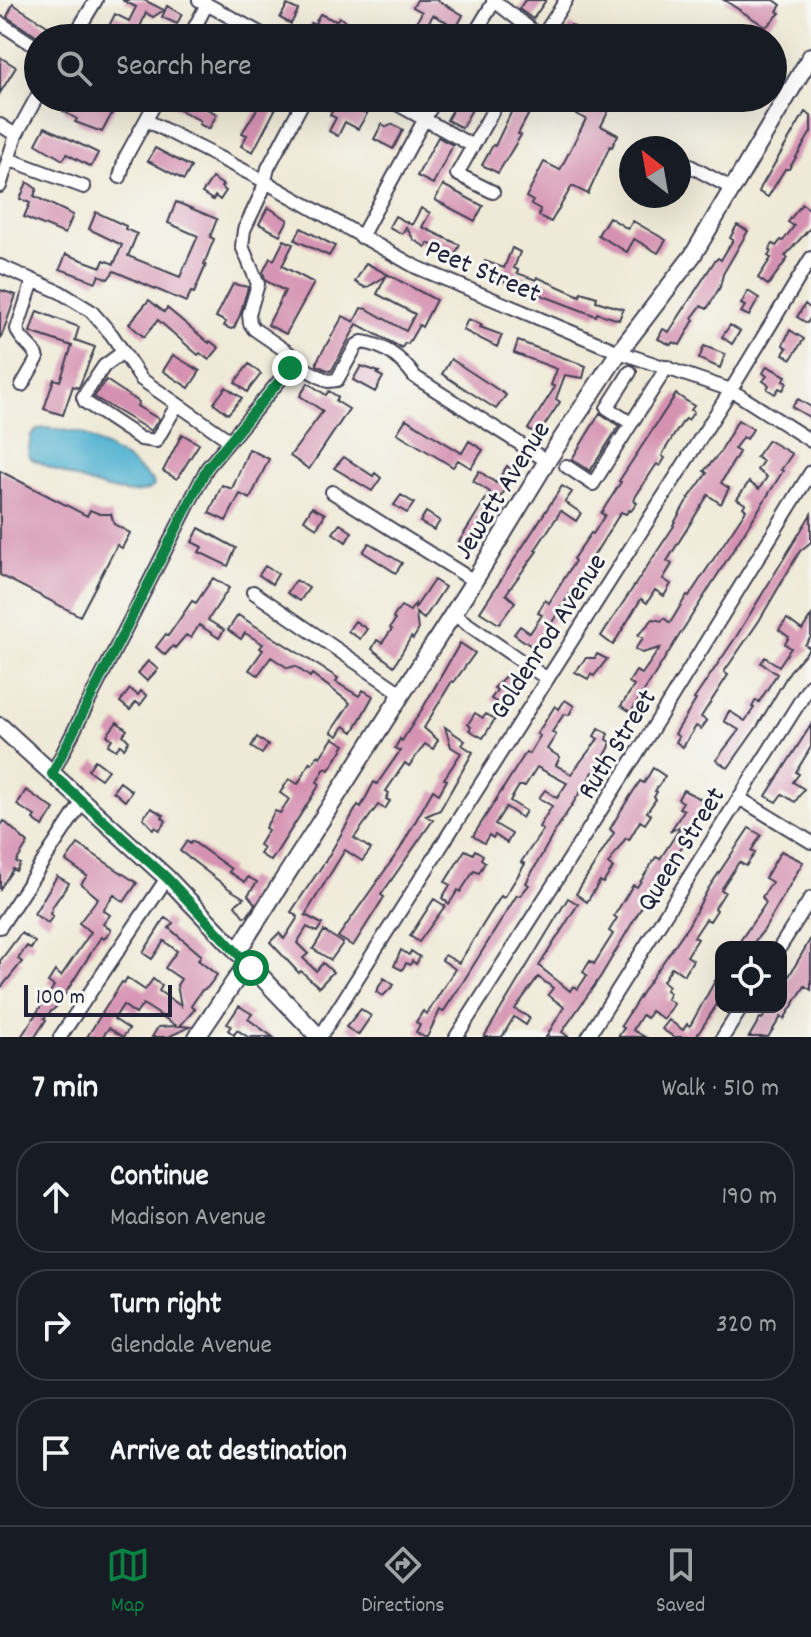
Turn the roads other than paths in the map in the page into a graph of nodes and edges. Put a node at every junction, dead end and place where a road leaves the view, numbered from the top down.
1 (96, 0) edge
2 (495, 0) edge
3 (566, 0) edge
4 (203, 2) edge
5 (0, 23) edge
6 (81, 24) edge
7 (194, 24) edge
8 (243, 24) edge
9 (480, 24) edge
10 (525, 24) edge
11 (551, 24) edge
12 (24, 39) edge
13 (811, 56) edge
14 (787, 97) edge
15 (29, 112) edge
16 (150, 112) edge
17 (298, 112) edge
18 (413, 112) edge
19 (428, 112) edge
20 (492, 112) edge
21 (778, 112) edge
22 (424, 118) junction
23 (146, 120) junction
24 (0, 125) edge
25 (16, 135) junction
26 (473, 146) junction
27 (8, 159) junction
28 (691, 166) edge
29 (120, 177) dead end
30 (264, 181) junction
31 (0, 186) edge
32 (84, 187) dead end
33 (733, 189) junction
34 (493, 192) dead end
35 (361, 237) junction
36 (811, 258) edge
37 (0, 266) edge
38 (33, 281) junction
39 (123, 352) junction
40 (619, 352) junction
41 (292, 366) junction
42 (667, 367) junction
43 (630, 372) dead end
44 (22, 385) dead end
45 (731, 390) junction
46 (177, 405) junction
47 (631, 423) junction
48 (229, 440) junction
49 (811, 441) edge
50 (547, 461) junction
51 (566, 466) dead end
52 (811, 472) edge
53 (332, 492) dead end
54 (474, 581) junction
55 (253, 592) dead end
56 (453, 614) junction
57 (546, 678) junction
58 (811, 684) edge
59 (401, 693) junction
60 (0, 727) edge
61 (52, 774) junction
62 (739, 798) junction
63 (83, 801) junction
64 (811, 842) edge
65 (167, 878) junction
66 (811, 898) edge
67 (0, 927) edge
68 (784, 941) edge
69 (242, 958) junction
70 (738, 1013) edge
71 (60, 1037) edge
72 (197, 1037) edge
73 (319, 1037) edge
74 (456, 1037) edge
75 (588, 1037) edge
76 (723, 1037) edge

1 - 6 street
2 - 9 street
2 - 10 street
3 - 11 street
4 - 7 street
4 - 8 street
5 - 12 street
13 - 14 main road, Jewett Avenue
15 - 25 street
16 - 23 street
17 - 30 street
18 - 22 street
19 - 22 street
20 - 26 street
21 - 33 main road, Jewett Avenue
22 - 26 street
22 - 35 street
23 - 29 street
23 - 30 street, Peet Street
24 - 25 street
25 - 27 street
26 - 34 street
27 - 31 street
27 - 32 street
28 - 33 street
30 - 35 street, Peet Street
30 - 41 street
33 - 40 main road, Jewett Avenue
35 - 40 street, Peet Street
36 - 45 street, Goldenrod Avenue
37 - 38 street
38 - 39 street
38 - 44 street
39 - 46 street
39 - 46 street
40 - 42 street, Peet Street
40 - 50 main road, Jewett Avenue
41 - 48 street
41 - 50 street
42 - 45 street, Peet Street
42 - 47 street
43 - 47 street
45 - 49 street, Peet Street
45 - 57 street, Goldenrod Avenue
46 - 48 street
47 - 51 street
48 - 61 street
50 - 54 main road, Jewett Avenue
52 - 74 street, Ruth Street
53 - 54 street
54 - 56 main road, Jewett Avenue
55 - 59 street
56 - 57 street
56 - 59 main road, Jewett Avenue
57 - 73 street, Goldenrod Avenue
58 - 62 street, Queen Street
59 - 69 main road, Jewett Avenue
60 - 61 main road
61 - 63 main road
62 - 64 street
62 - 75 street, Queen Street
63 - 65 main road
63 - 67 street
65 - 69 main road
65 - 71 street
66 - 68 street
69 - 72 main road, Jewett Avenue
69 - 73 main road
70 - 76 street

